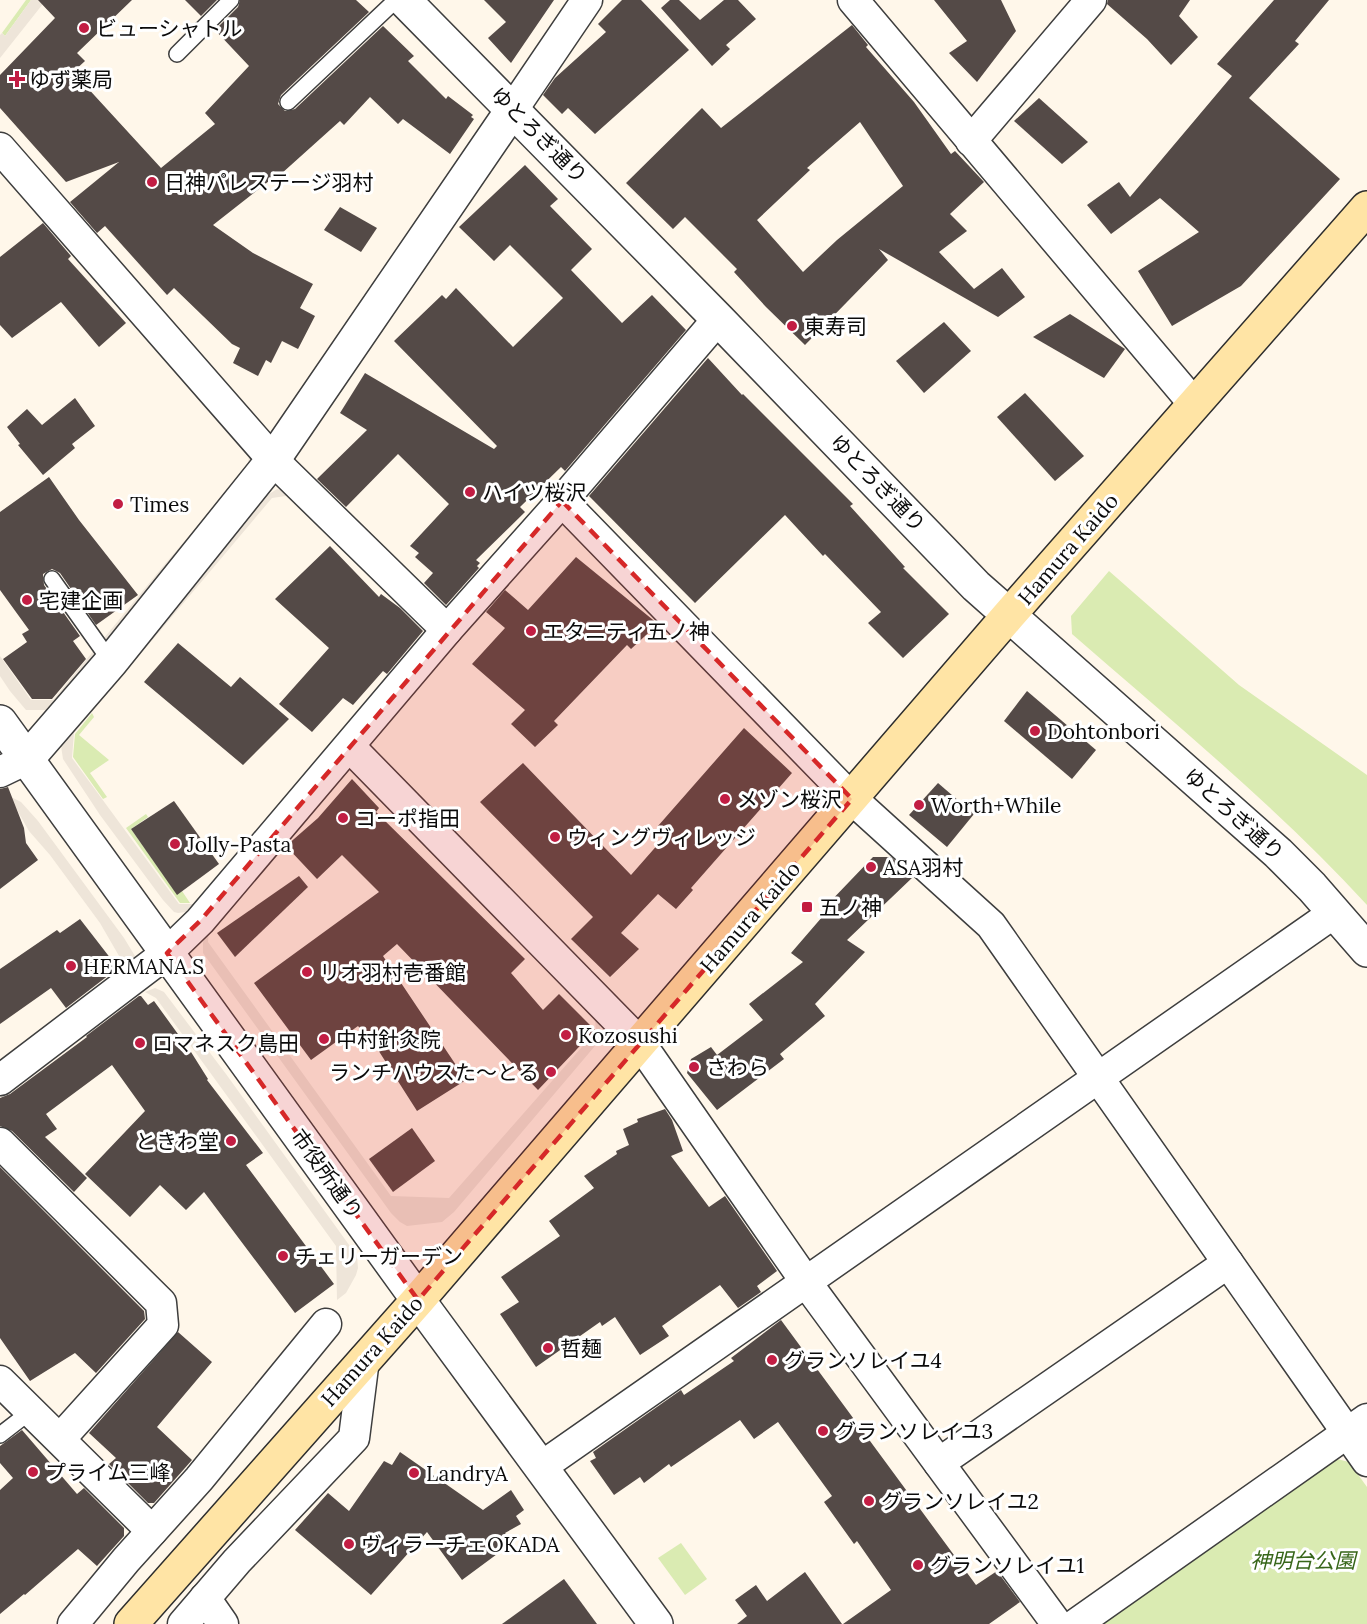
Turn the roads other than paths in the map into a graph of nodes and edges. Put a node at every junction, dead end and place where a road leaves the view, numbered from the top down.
1 (231, 0) edge
2 (396, 0) edge
3 (404, 0) edge
4 (587, 0) edge
5 (853, 0) edge
6 (1091, 0) edge
7 (177, 54) dead end
8 (288, 102) dead end
9 (513, 109) junction
10 (971, 141) junction
11 (0, 148) edge
12 (1367, 208) edge
13 (718, 319) junction
14 (1195, 405) junction
15 (273, 460) junction
16 (562, 501) junction
17 (52, 579) dead end
18 (1009, 615) junction
19 (447, 630) junction
20 (111, 662) junction
21 (0, 722) edge
22 (350, 747) junction
23 (13, 766) edge
24 (852, 799) junction
25 (1334, 912) junction
26 (1367, 950) edge
27 (167, 953) junction
28 (640, 1043) junction
29 (1098, 1078) junction
30 (0, 1080) edge
31 (0, 1143) edge
32 (1228, 1263) junction
33 (806, 1282) junction
34 (418, 1300) junction
35 (326, 1324) dead end
36 (364, 1359) junction
37 (0, 1381) edge
38 (31, 1411) junction
39 (1357, 1426) edge
40 (0, 1435) edge
41 (60, 1439) junction
42 (1367, 1461) edge
43 (939, 1463) junction
44 (541, 1467) junction
45 (152, 1531) junction
46 (205, 1598) junction
47 (73, 1624) edge
48 (131, 1624) edge
49 (183, 1624) edge
50 (223, 1624) edge
51 (656, 1624) edge
52 (1058, 1624) edge
53 (1076, 1624) edge

1 - 7 lane
2 - 8 lane
3 - 9 street, ゆとろぎ通り
4 - 9 street
5 - 10 street
6 - 10 street
9 - 13 street, ゆとろぎ通り
9 - 15 street
10 - 14 street
11 - 15 street
12 - 14 main road, Hamura Kaido
13 - 16 street
13 - 18 street, ゆとろぎ通り
14 - 18 main road, Hamura Kaido
15 - 19 street
15 - 20 street
16 - 19 street
16 - 24 street
17 - 20 lane
18 - 24 main road, Hamura Kaido
18 - 25 street, ゆとろぎ通り
19 - 22 street
20 - 23 street
21 - 23 street, 市役所通り
22 - 27 street
22 - 28 street
23 - 27 street, 市役所通り
24 - 28 main road, Hamura Kaido
24 - 29 street
25 - 26 street, ゆとろぎ通り
25 - 29 street
27 - 30 street
27 - 34 street, 市役所通り
28 - 33 street
28 - 34 main road, Hamura Kaido
29 - 32 street
29 - 33 street
31 - 41 street
32 - 39 street
32 - 43 street
33 - 43 street
33 - 44 street
34 - 36 main road, Hamura Kaido
34 - 44 street, 市役所通り
35 - 45 street
36 - 46 street
36 - 48 main road, Hamura Kaido
37 - 38 street
38 - 40 lane
38 - 41 street
39 - 42 street
39 - 53 street
41 - 45 street
43 - 52 street
44 - 51 street, 市役所通り
45 - 47 street
46 - 49 street
46 - 50 street

